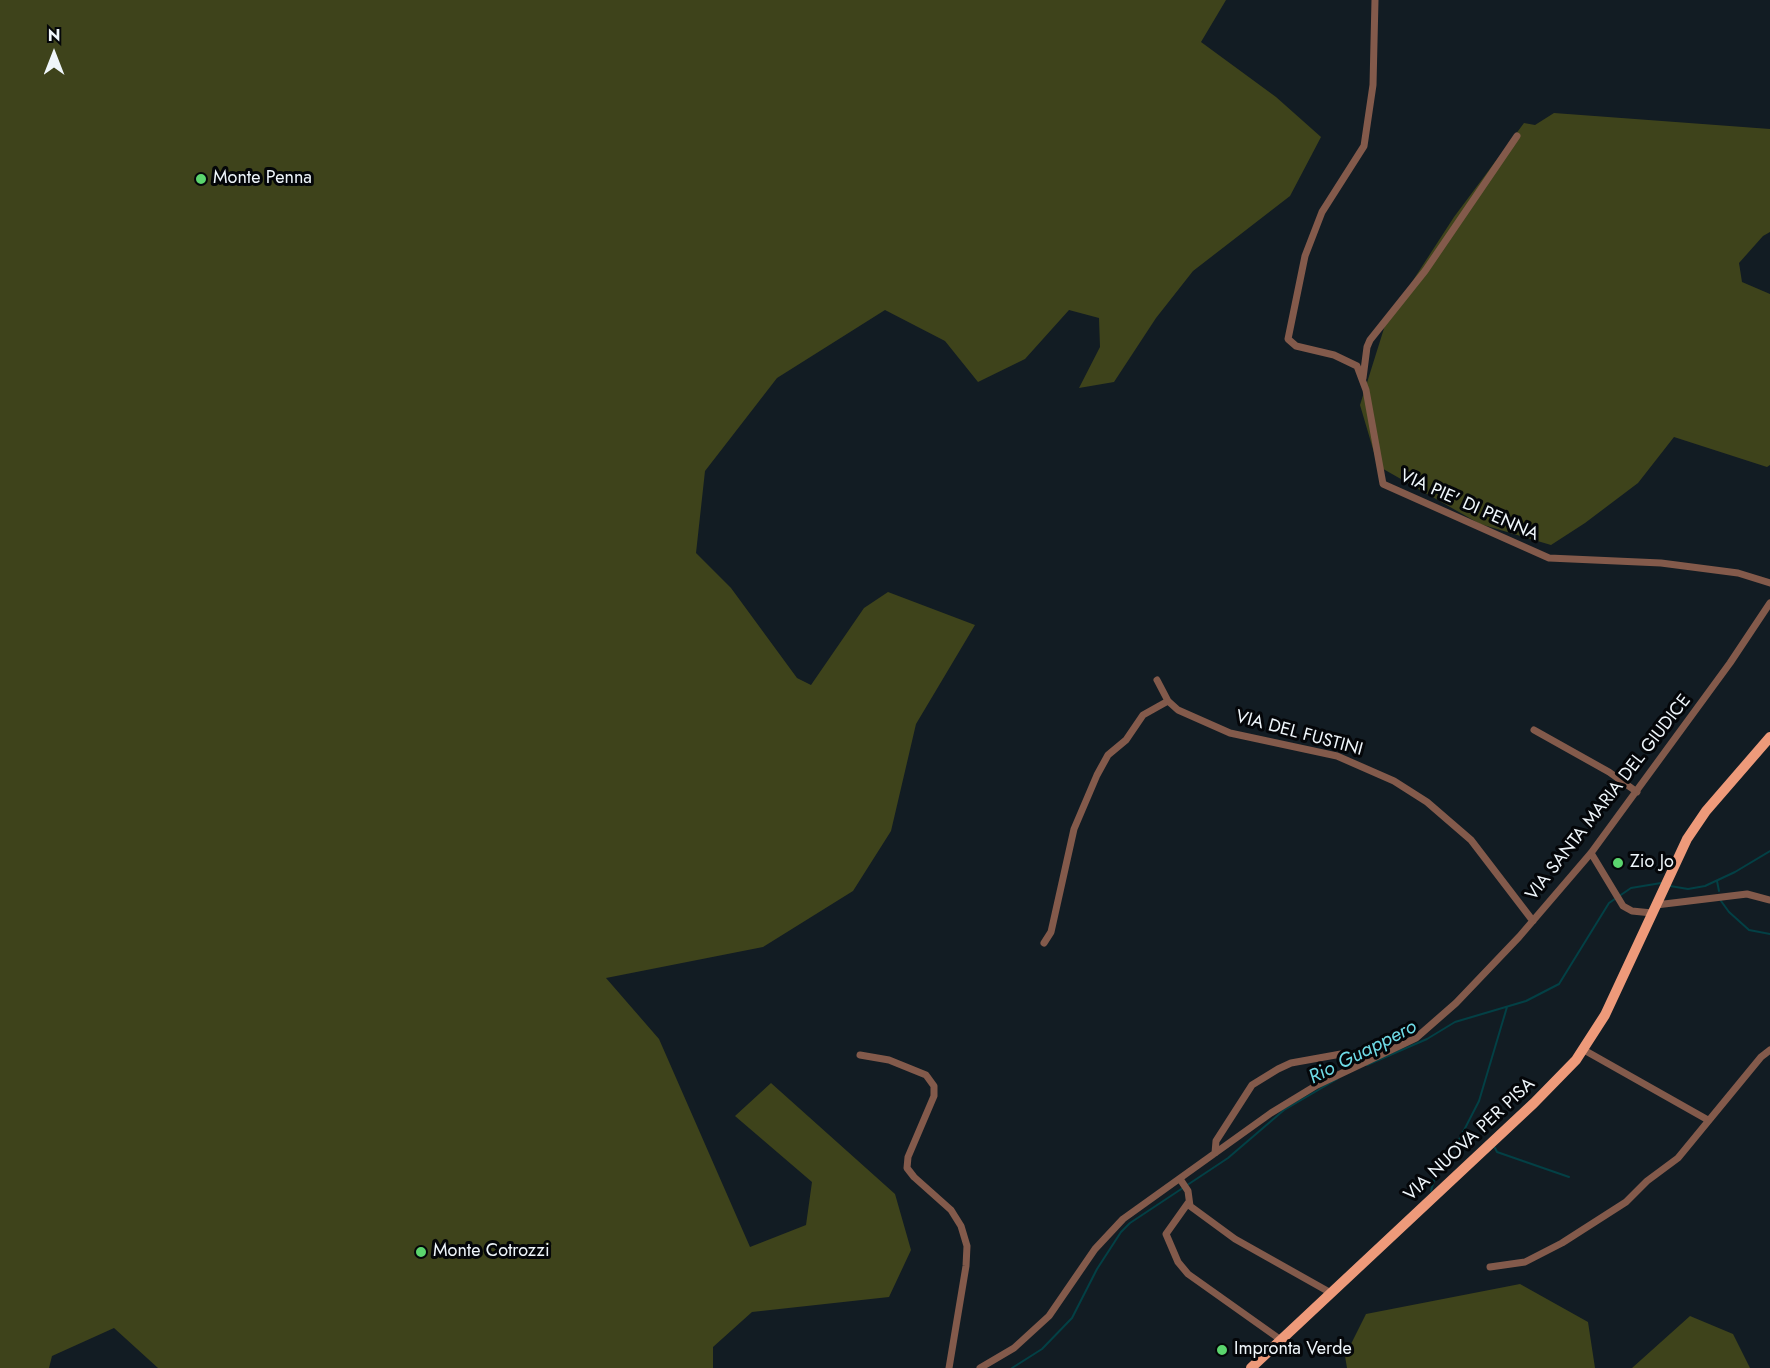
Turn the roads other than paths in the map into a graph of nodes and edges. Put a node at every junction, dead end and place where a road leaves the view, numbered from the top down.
1 (1375, 0) edge
2 (1517, 136) dead end
3 (1363, 382) junction
4 (1770, 582) edge
5 (1770, 603) edge
6 (1157, 680) dead end
7 (1168, 701) junction
8 (1534, 730) dead end
9 (1770, 737) edge
10 (1637, 792) junction
11 (1591, 853) junction
12 (1770, 900) edge
13 (1655, 905) junction
14 (1533, 921) junction
15 (1044, 943) dead end
16 (1584, 1050) junction
17 (1770, 1050) edge
18 (860, 1055) dead end
19 (1376, 1057) junction
20 (1708, 1120) junction
21 (1215, 1153) junction
22 (1181, 1180) junction
23 (1188, 1203) junction
24 (1490, 1267) dead end
25 (1331, 1293) junction
26 (1281, 1340) junction
27 (949, 1368) edge
28 (980, 1368) edge
29 (1251, 1368) edge

1 - 3 street, VIA PIE' DI PENNA
2 - 3 street
3 - 4 street, VIA PIE' DI PENNA
5 - 10 street, VIA SANTA MARIA DEL GIUDICE
6 - 7 street
7 - 14 street, VIA DEL FUSTINI
7 - 15 street
8 - 10 street
9 - 13 main road, VIA NUOVA PER PISA
10 - 11 street, VIA SANTA MARIA DEL GIUDICE
11 - 13 street
11 - 14 street, VIA SANTA MARIA DEL GIUDICE
12 - 13 street
13 - 16 main road, VIA NUOVA PER PISA
14 - 19 street, VIA SANTA MARIA DEL GIUDICE
16 - 20 street
16 - 25 main road, VIA NUOVA PER PISA
17 - 20 street
18 - 27 street
19 - 21 street, VIA SANTA MARIA DEL GIUDICE
19 - 21 street
20 - 24 street
21 - 22 street, VIA SANTA MARIA DEL GIUDICE
22 - 23 street
22 - 28 street, VIA SANTA MARIA DEL GIUDICE
23 - 25 street
23 - 26 street
25 - 26 main road, VIA NUOVA PER PISA
26 - 29 main road, VIA NUOVA PER PISA

